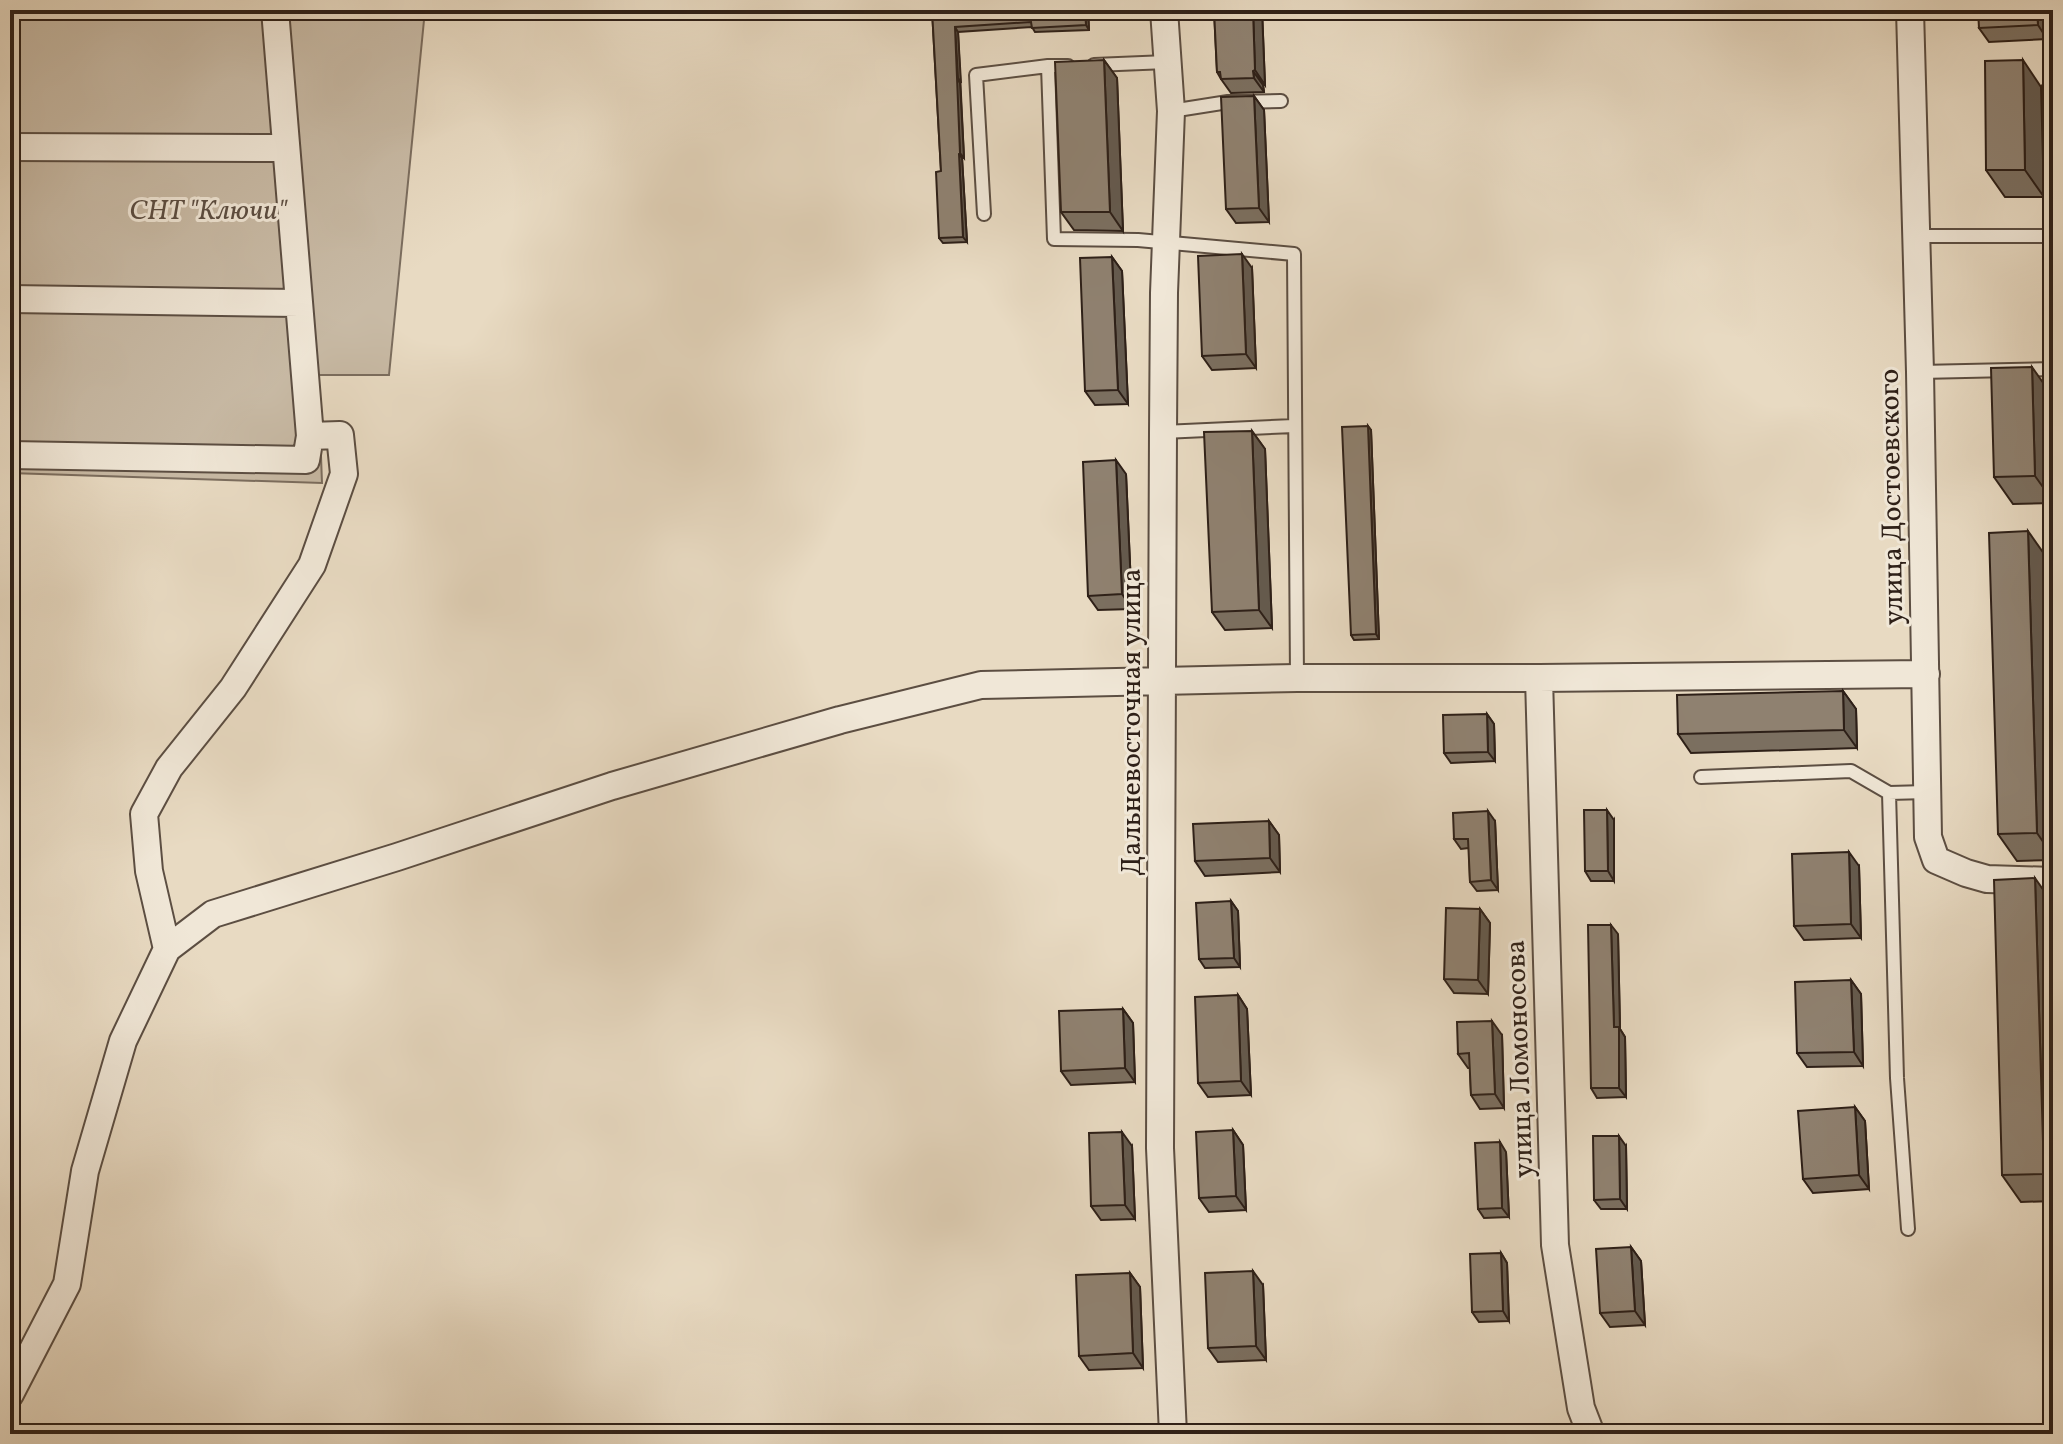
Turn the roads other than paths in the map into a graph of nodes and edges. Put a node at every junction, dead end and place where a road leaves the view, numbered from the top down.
1 (275, 10) edge
2 (1164, 10) edge
3 (1910, 10) edge
4 (1167, 62) junction
5 (1048, 66) junction
6 (1281, 101) dead end
7 (1171, 111) junction
8 (10, 147) edge
9 (286, 148) junction
10 (984, 214) dead end
11 (1916, 236) junction
12 (2053, 236) edge
13 (1167, 243) junction
14 (10, 299) edge
15 (299, 303) junction
16 (2053, 369) edge
17 (1920, 372) junction
18 (1294, 426) junction
19 (1163, 432) junction
20 (310, 436) junction
21 (10, 455) edge
22 (1926, 674) junction
23 (1297, 678) junction
24 (1539, 678) junction
25 (1163, 681) junction
26 (1701, 777) dead end
27 (1927, 792) junction
28 (1889, 793) junction
29 (2053, 881) edge
30 (167, 949) junction
31 (1908, 1229) dead end
32 (10, 1394) edge
33 (1173, 1434) edge
34 (1591, 1434) edge

1 - 9 street
2 - 4 street, Дальневосточная улица
3 - 11 street, улица Достоевского
4 - 5 lane
4 - 7 street, Дальневосточная улица
5 - 10 lane
5 - 13 lane
6 - 7 lane
7 - 13 street, Дальневосточная улица
8 - 9 street
9 - 15 street
11 - 12 lane
11 - 17 street, улица Достоевского
13 - 18 lane
13 - 19 street, Дальневосточная улица
14 - 15 street
15 - 20 street
16 - 17 lane
17 - 22 street, улица Достоевского
18 - 19 lane
18 - 23 lane
19 - 25 street, Дальневосточная улица
20 - 21 street
20 - 30 street
22 - 24 street
22 - 27 street, улица Достоевского
23 - 24 street
23 - 25 street
24 - 34 street, улица Ломоносова
25 - 30 street
25 - 33 street, Дальневосточная улица
26 - 28 lane
27 - 28 lane
27 - 29 street, улица Достоевского
28 - 31 lane
30 - 32 street

